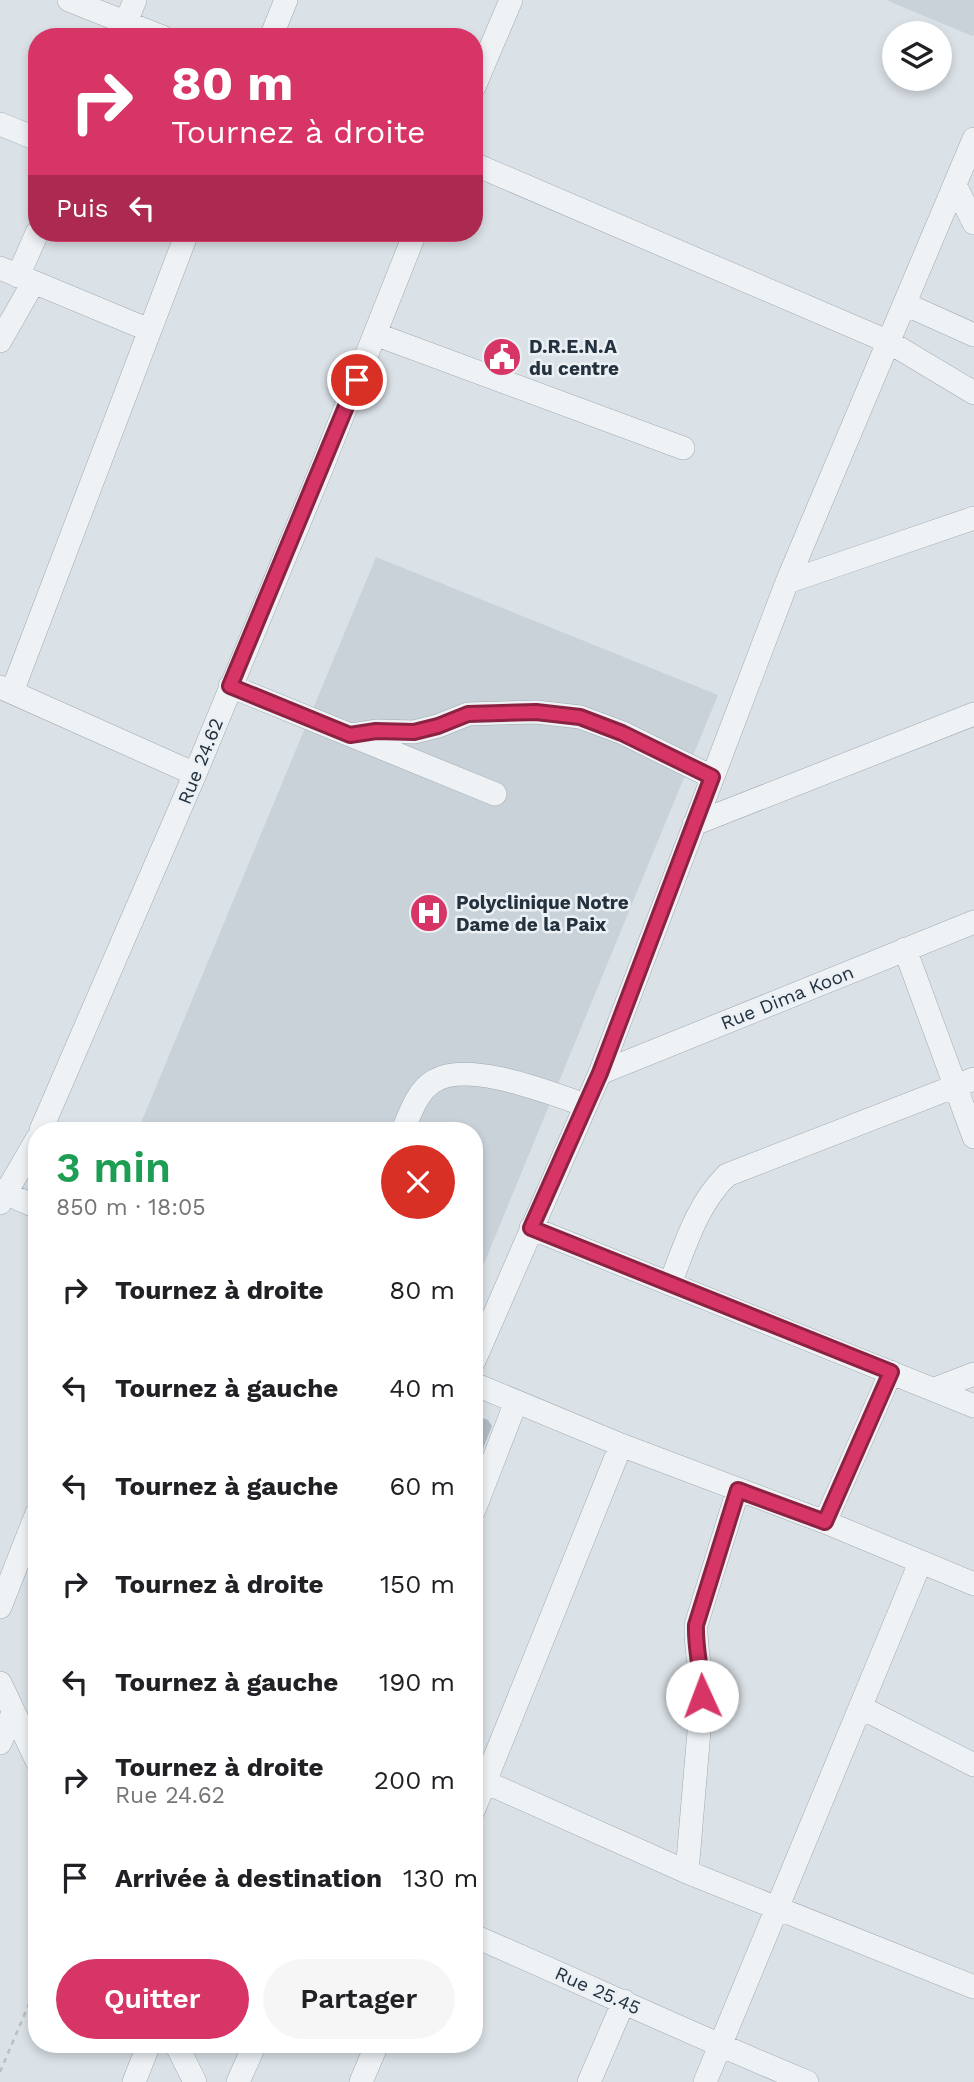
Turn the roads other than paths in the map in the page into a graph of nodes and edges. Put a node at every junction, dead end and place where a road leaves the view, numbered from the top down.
1 (69, 0) edge
2 (135, 0) edge
3 (286, 0) edge
4 (510, 0) edge
5 (126, 22) junction
6 (140, 28) edge
7 (275, 28) edge
8 (483, 66) edge
9 (0, 124) edge
10 (28, 135) edge
11 (974, 139) edge
12 (483, 168) edge
13 (955, 185) junction
14 (974, 223) edge
15 (33, 242) edge
16 (183, 242) edge
17 (404, 242) edge
18 (17, 276) edge
19 (905, 304) junction
20 (149, 330) junction
21 (375, 334) junction
22 (974, 335) edge
23 (0, 341) edge
24 (889, 342) junction
25 (974, 393) edge
26 (683, 448) dead end
27 (974, 518) edge
28 (787, 582) junction
29 (230, 686) junction
30 (6, 690) edge
31 (974, 714) edge
32 (350, 735) junction
33 (195, 774) junction
34 (712, 777) junction
35 (495, 794) dead end
36 (694, 824) junction
37 (974, 922) edge
38 (905, 949) junction
39 (600, 1073) junction
40 (964, 1083) edge
41 (585, 1105) junction
42 (44, 1122) edge
43 (406, 1122) edge
44 (974, 1137) edge
45 (28, 1153) edge
46 (1, 1196) edge
47 (28, 1204) edge
48 (531, 1228) junction
49 (670, 1284) junction
50 (483, 1340) edge
51 (891, 1372) junction
52 (974, 1374) edge
53 (483, 1388) edge
54 (935, 1389) junction
55 (516, 1402) junction
56 (974, 1406) edge
57 (621, 1445) junction
58 (483, 1487) edge
59 (738, 1490) junction
60 (825, 1522) junction
61 (28, 1536) edge
62 (920, 1563) junction
63 (974, 1584) edge
64 (0, 1607) edge
65 (0, 1683) edge
66 (860, 1707) junction
67 (13, 1713) junction
68 (0, 1743) edge
69 (28, 1743) edge
70 (974, 1765) edge
71 (483, 1772) edge
72 (483, 1780) edge
73 (687, 1872) junction
74 (777, 1908) junction
75 (483, 1940) edge
76 (974, 1987) edge
77 (624, 2001) junction
78 (720, 2047) junction
79 (145, 2053) edge
80 (180, 2053) edge
81 (251, 2053) edge
82 (373, 2053) edge
83 (134, 2082) edge
84 (195, 2082) edge
85 (238, 2082) edge
86 (361, 2082) edge
87 (589, 2082) edge
88 (705, 2082) edge
89 (807, 2082) edge

1 - 5 street
2 - 5 street
3 - 7 street
4 - 8 street
5 - 6 street
9 - 10 street
11 - 13 street
12 - 24 street
13 - 14 street
13 - 19 street
15 - 18 street
16 - 20 street
17 - 21 street, Rue 24.62
18 - 20 street
18 - 23 street
19 - 22 street
19 - 24 street
20 - 30 street
21 - 26 street
21 - 29 street, Rue 24.62
24 - 25 street
24 - 28 street
27 - 28 street
28 - 34 street
29 - 32 street
29 - 33 street, Rue 24.62
30 - 33 street
31 - 36 street
32 - 34 street
32 - 35 street
33 - 42 street, Rue 24.62
34 - 36 street
36 - 39 street
37 - 38 street, Rue Dima Koon
38 - 39 street, Rue Dima Koon
38 - 40 street
39 - 41 street
40 - 44 street
40 - 49 street
41 - 43 street
41 - 48 street
45 - 46 street
46 - 47 street
48 - 49 street
48 - 50 street
49 - 51 street
51 - 54 street
51 - 60 street
52 - 54 street
53 - 55 street
54 - 56 street
55 - 57 street
55 - 58 street
57 - 59 street
57 - 71 street
59 - 60 street
59 - 73 street
60 - 62 street
61 - 64 street
62 - 63 street
62 - 66 street
65 - 67 street
66 - 70 street
66 - 74 street
67 - 68 street
67 - 69 street
72 - 73 street
73 - 74 street
74 - 76 street
74 - 78 street
75 - 77 street, Rue 25.45
77 - 78 street, Rue 25.45
77 - 87 street
78 - 88 street
78 - 89 street, Rue 25.45
79 - 83 street
80 - 84 street
81 - 85 street
82 - 86 street

